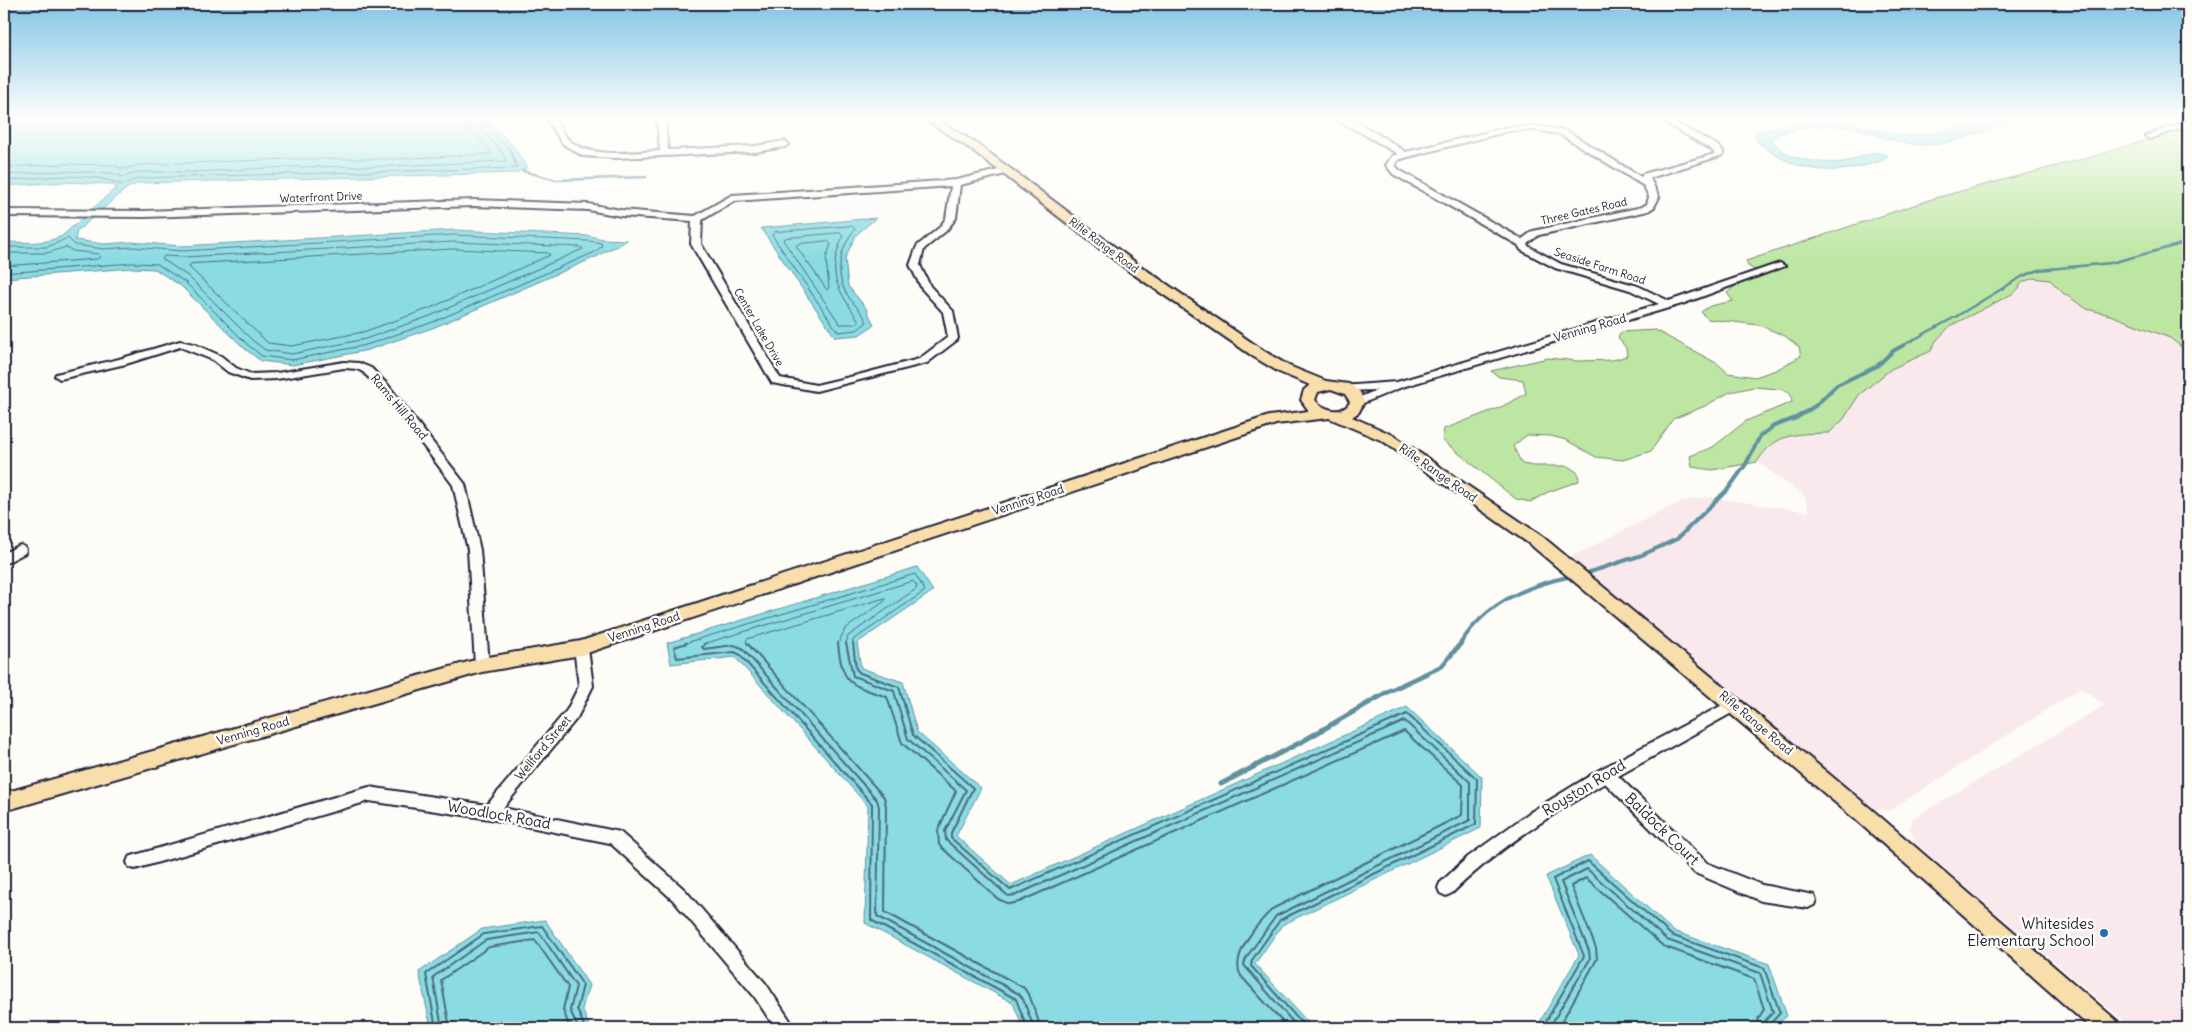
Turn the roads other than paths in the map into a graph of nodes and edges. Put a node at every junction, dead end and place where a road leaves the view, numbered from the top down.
1 (998, 165) edge
2 (1391, 165) edge
3 (1616, 165) edge
4 (1683, 165) edge
5 (1007, 171) junction
6 (956, 183) junction
7 (1649, 185) junction
8 (4, 213) edge
9 (697, 219) junction
10 (1522, 243) junction
11 (1780, 266) dead end
12 (1668, 305) junction
13 (1284, 369) junction
14 (60, 376) dead end
15 (1324, 385) junction
16 (1398, 385) junction
17 (1345, 388) junction
18 (1308, 396) junction
19 (1357, 403) junction
20 (1331, 415) junction
21 (1274, 419) junction
22 (1388, 438) junction
23 (20, 550) dead end
24 (4, 559) edge
25 (581, 648) junction
26 (482, 665) junction
27 (1734, 705) junction
28 (1606, 774) junction
29 (4, 802) edge
30 (490, 812) junction
31 (135, 862) dead end
32 (1446, 888) dead end
33 (1808, 900) dead end
34 (786, 1028) edge
35 (2108, 1028) edge

1 - 5 main road, Rifle Range Road
2 - 10 street, Seaside Farm Road
3 - 7 street
4 - 7 street
5 - 6 street
5 - 13 main road, Rifle Range Road
6 - 9 street
6 - 9 street, Center Lake Drive
7 - 10 street, Three Gates Road
8 - 9 street, Waterfront Drive
10 - 12 street, Seaside Farm Road
11 - 12 street, Venning Road
12 - 16 street, Venning Road
13 - 15 main road, Rifle Range Road
13 - 18 main road, Rifle Range Road
14 - 26 street, Rams Hill Road
15 - 17 main road
15 - 18 main road
16 - 17 street, Venning Road
16 - 19 street, Venning Road
17 - 19 main road
18 - 20 main road
18 - 21 main road, Venning Road
19 - 20 main road
19 - 22 main road, Rifle Range Road
20 - 21 main road, Venning Road
20 - 22 main road, Rifle Range Road
21 - 25 main road, Venning Road
22 - 27 main road, Rifle Range Road
23 - 24 street
25 - 26 main road, Venning Road
25 - 30 street, Wellford Street
26 - 29 main road, Venning Road
27 - 28 street, Royston Road
27 - 35 main road, Rifle Range Road
28 - 32 street, Royston Road
28 - 33 street, Baldock Court
30 - 31 street, Woodlock Road
30 - 34 street, Woodlock Road

